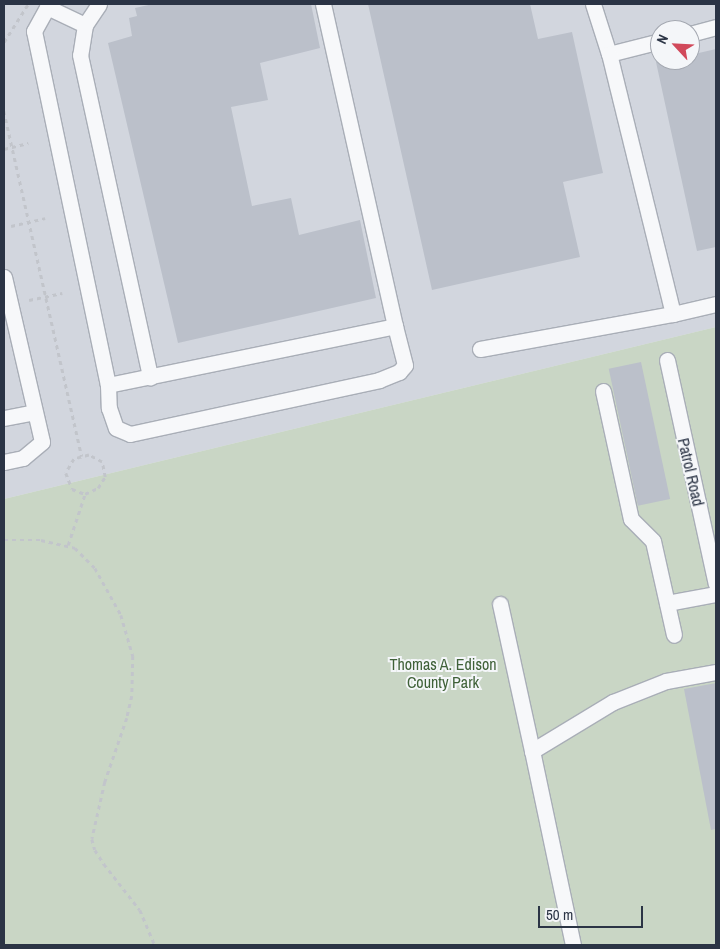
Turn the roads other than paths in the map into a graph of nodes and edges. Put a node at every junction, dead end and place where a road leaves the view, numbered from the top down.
1 (99, 4) edge
2 (323, 4) edge
3 (593, 4) edge
4 (48, 6) edge
5 (85, 25) junction
6 (716, 27) edge
7 (700, 31) edge
8 (650, 44) edge
9 (609, 54) junction
10 (4, 277) edge
11 (716, 304) edge
12 (673, 314) junction
13 (395, 326) junction
14 (480, 349) dead end
15 (667, 360) dead end
16 (150, 377) junction
17 (108, 385) junction
18 (603, 391) dead end
19 (34, 412) junction
20 (4, 418) edge
21 (4, 462) edge
22 (716, 584) edge
23 (716, 594) edge
24 (667, 603) junction
25 (500, 604) dead end
26 (674, 636) dead end
27 (716, 672) edge
28 (532, 750) junction
29 (573, 945) edge

1 - 5 street
2 - 13 street
3 - 9 street
4 - 5 street
4 - 17 street
5 - 16 street
6 - 7 street
8 - 9 street
9 - 12 street
10 - 19 street
11 - 12 street
12 - 14 street
13 - 16 street
13 - 17 street
15 - 22 street, Patrol Road
16 - 17 street
18 - 24 street
19 - 20 street
19 - 21 street
23 - 24 street
24 - 26 street
25 - 28 street
27 - 28 street
28 - 29 street

